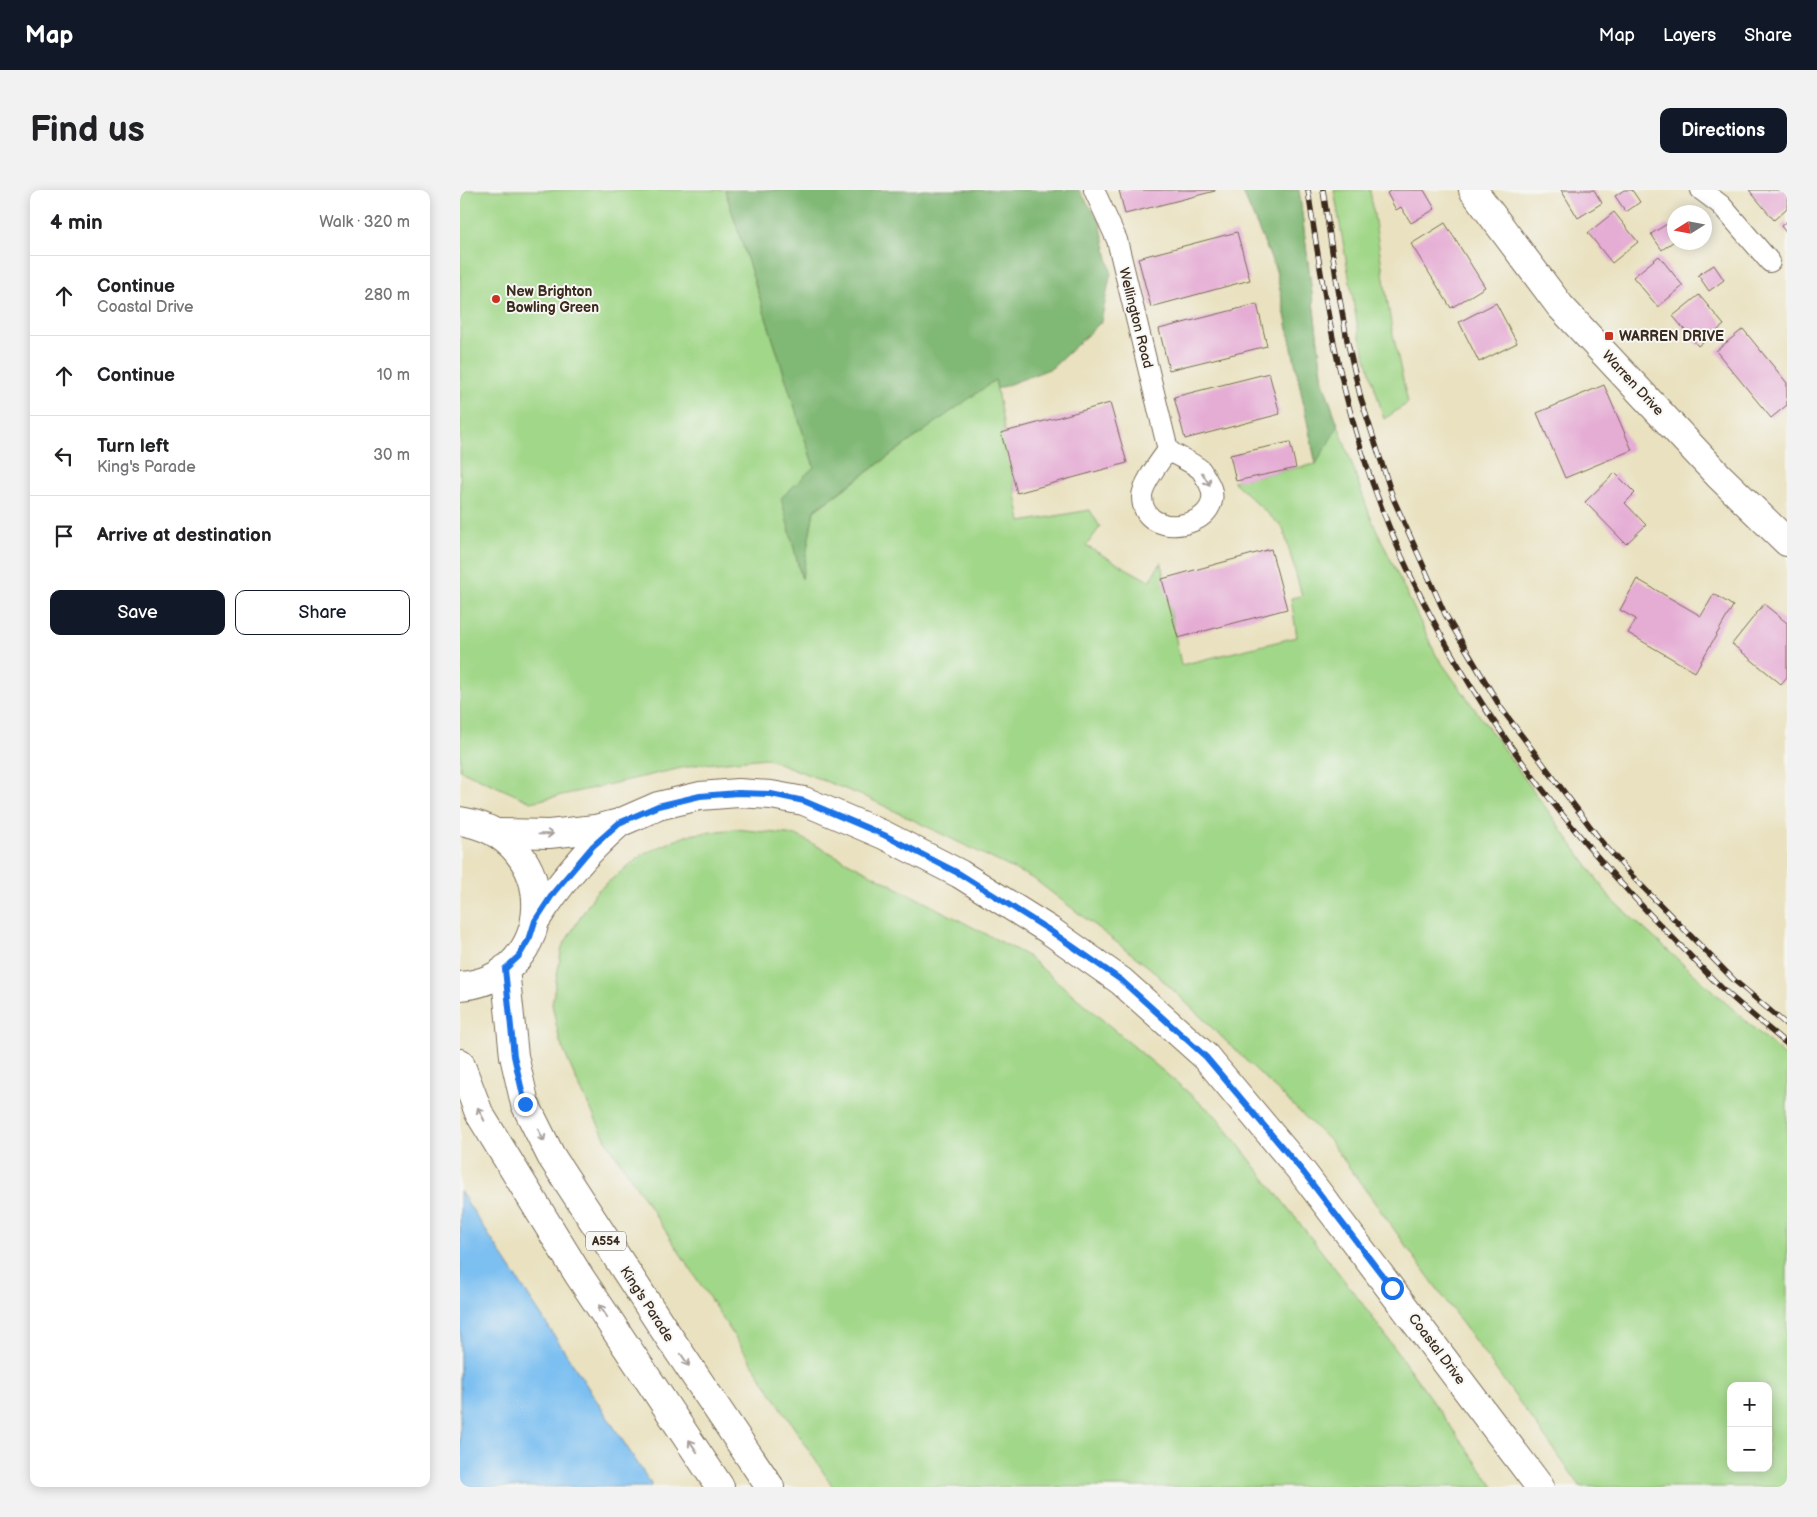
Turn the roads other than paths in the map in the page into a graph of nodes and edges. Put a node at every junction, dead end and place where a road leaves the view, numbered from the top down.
1 (1094, 190) edge
2 (1473, 190) edge
3 (1701, 190) edge
4 (1770, 262) dead end
5 (1168, 450) dead end
6 (1787, 542) edge
7 (460, 821) edge
8 (619, 823) junction
9 (497, 833) junction
10 (535, 921) junction
11 (505, 969) junction
12 (460, 986) edge
13 (460, 1063) edge
14 (720, 1487) edge
15 (770, 1487) edge
16 (1540, 1487) edge

1 - 5 street, Wellington Road
2 - 6 street, Warren Drive
3 - 4 street
7 - 9 street
9 -> 8 street, Coastal Drive
8 - 10 street, Coastal Drive
8 - 16 street, Coastal Drive
9 - 10 street
10 - 11 street
11 - 12 street
11 -> 15 street, King's Parade / A554
14 -> 13 street, A554

